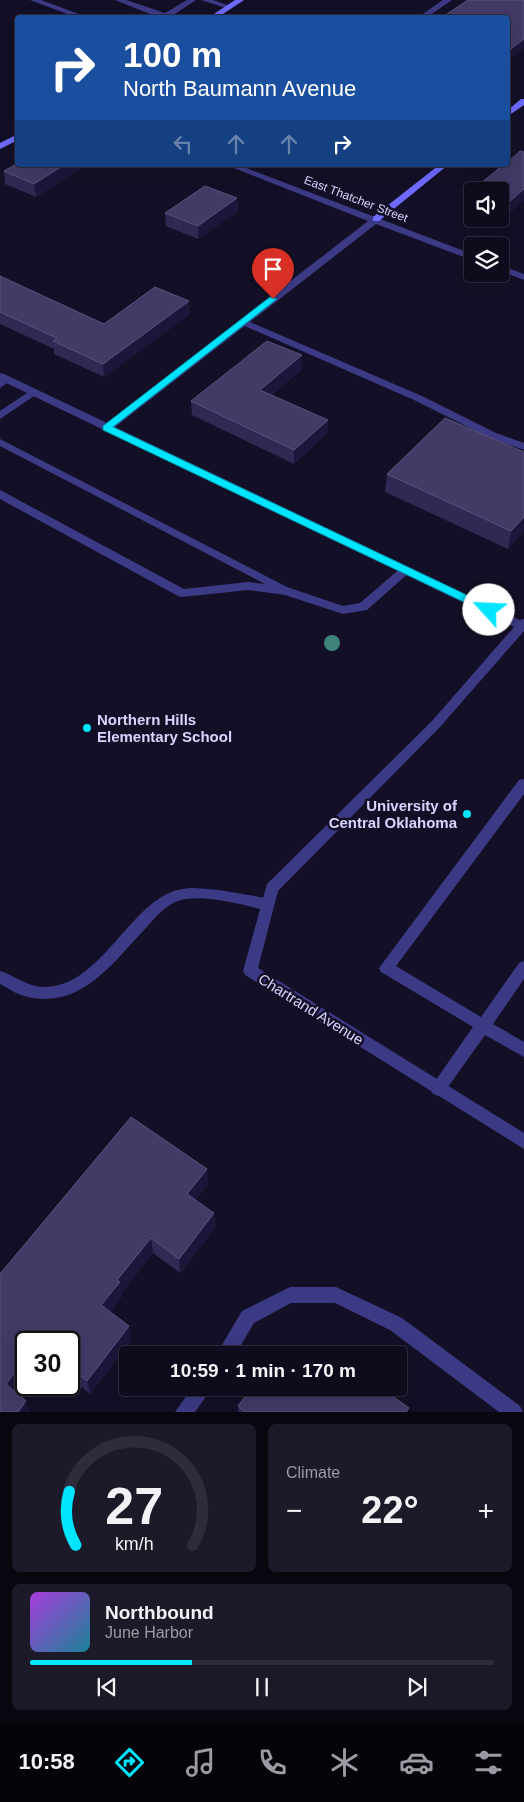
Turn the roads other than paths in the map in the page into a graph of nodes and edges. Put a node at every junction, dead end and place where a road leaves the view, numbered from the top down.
1 (34, 0) edge
2 (119, 0) edge
3 (192, 0) edge
4 (205, 0) edge
5 (240, 0) edge
6 (448, 0) edge
7 (229, 7) junction
8 (78, 15) edge
9 (160, 15) edge
10 (168, 15) edge
11 (216, 15) edge
12 (425, 15) edge
13 (524, 101) edge
14 (510, 112) edge
15 (15, 138) edge
16 (0, 146) edge
17 (235, 167) edge
18 (441, 167) edge
19 (376, 219) junction
20 (464, 254) edge
21 (509, 271) edge
22 (524, 277) edge
23 (243, 322) junction
24 (3, 380) edge
25 (33, 392) junction
26 (0, 416) edge
27 (107, 428) junction
28 (0, 442) edge
29 (524, 447) edge
30 (0, 494) edge
31 (406, 570) junction
32 (292, 593) junction
33 (523, 625) edge
34 (524, 784) edge
35 (266, 904) junction
36 (524, 967) edge
37 (0, 977) edge
38 (482, 1025) junction
39 (524, 1050) edge
40 (438, 1089) junction
41 (524, 1142) edge
42 (230, 1346) edge
43 (196, 1396) edge
44 (184, 1412) edge
45 (514, 1412) edge

1 - 8 street
2 - 9 street
3 - 10 street
4 - 7 street
5 - 7 street
6 - 12 street
7 - 11 street
13 - 14 street
15 - 16 street
17 - 19 street, East Thatcher Street
18 - 19 street
19 - 20 street, East Thatcher Street
19 - 23 street
21 - 22 street
23 - 27 street
23 - 29 street
24 - 25 street
25 - 26 street
25 - 27 street
27 - 31 street
28 - 32 street
30 - 32 street
31 - 32 street
31 - 33 street
33 - 35 street, Chartrand Avenue
34 - 38 street
35 - 37 street
35 - 40 street, Chartrand Avenue
36 - 38 street
38 - 39 street
38 - 40 street
40 - 41 street, Chartrand Avenue
42 - 45 street
43 - 44 street

